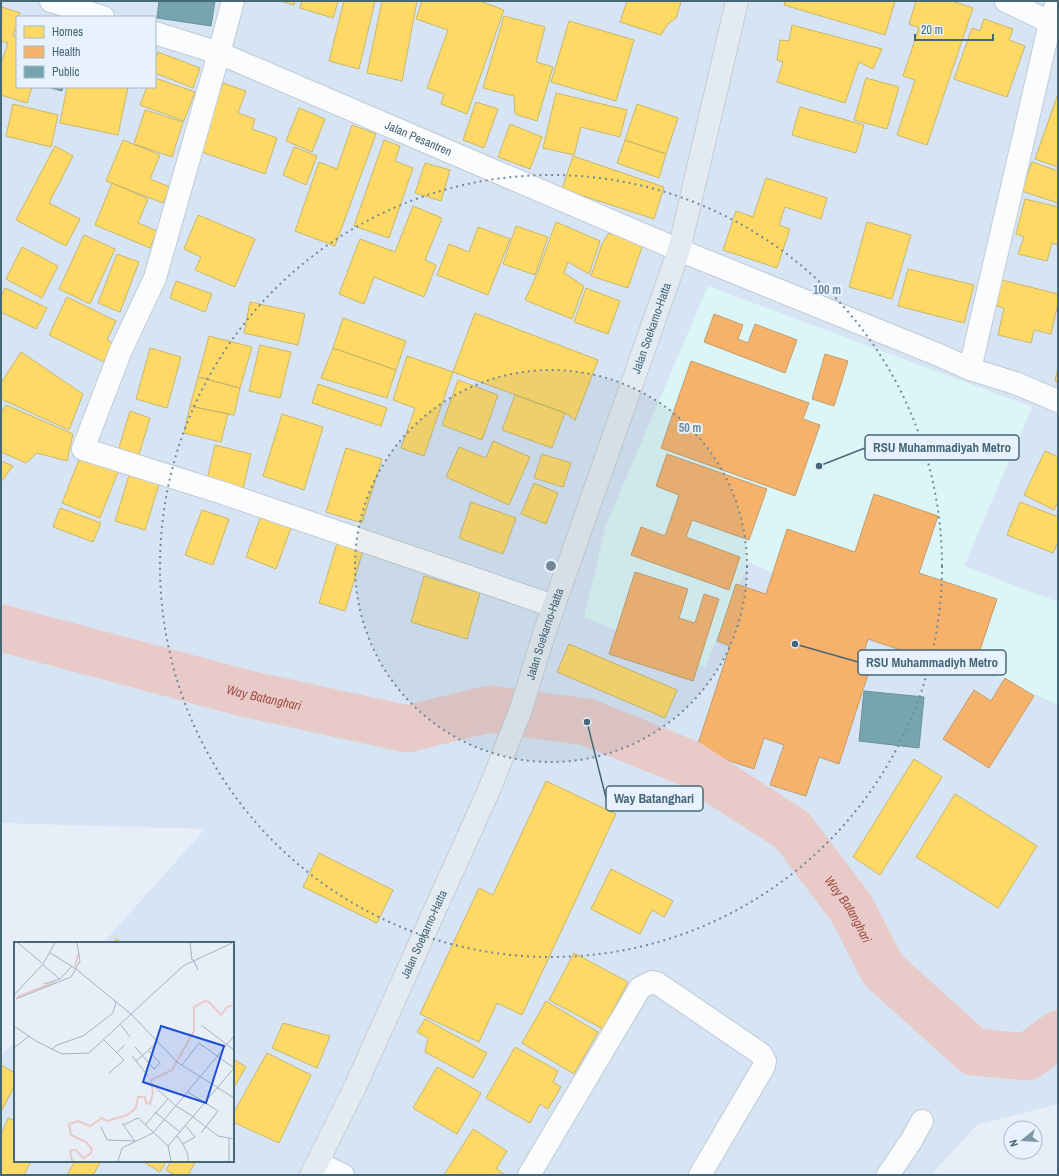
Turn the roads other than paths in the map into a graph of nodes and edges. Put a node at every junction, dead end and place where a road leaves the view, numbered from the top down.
1 (51, 1) edge
2 (232, 1) edge
3 (737, 1) edge
4 (1006, 1) edge
5 (1057, 1) edge
6 (100, 16) edge
7 (1054, 24) edge
8 (156, 33) edge
9 (219, 53) junction
10 (679, 250) junction
11 (970, 369) junction
12 (1058, 401) edge
13 (554, 606) junction
14 (922, 1121) dead end
15 (314, 1169) edge
16 (343, 1175) edge
17 (530, 1175) edge
18 (700, 1175) edge
19 (888, 1175) edge

1 - 6 street
2 - 9 street
3 - 10 main road, Jalan Soekarno-Hatta
4 - 7 street
5 - 7 street
7 - 11 street
8 - 9 street, Jalan Pesantren
9 - 10 street, Jalan Pesantren
9 - 13 street
10 - 11 street, Jalan Pesantren
10 - 13 main road, Jalan Soekarno-Hatta
11 - 12 street, Jalan Pesantren
13 - 15 main road, Jalan Soekarno-Hatta
14 - 19 street
15 - 16 street
17 - 18 street

